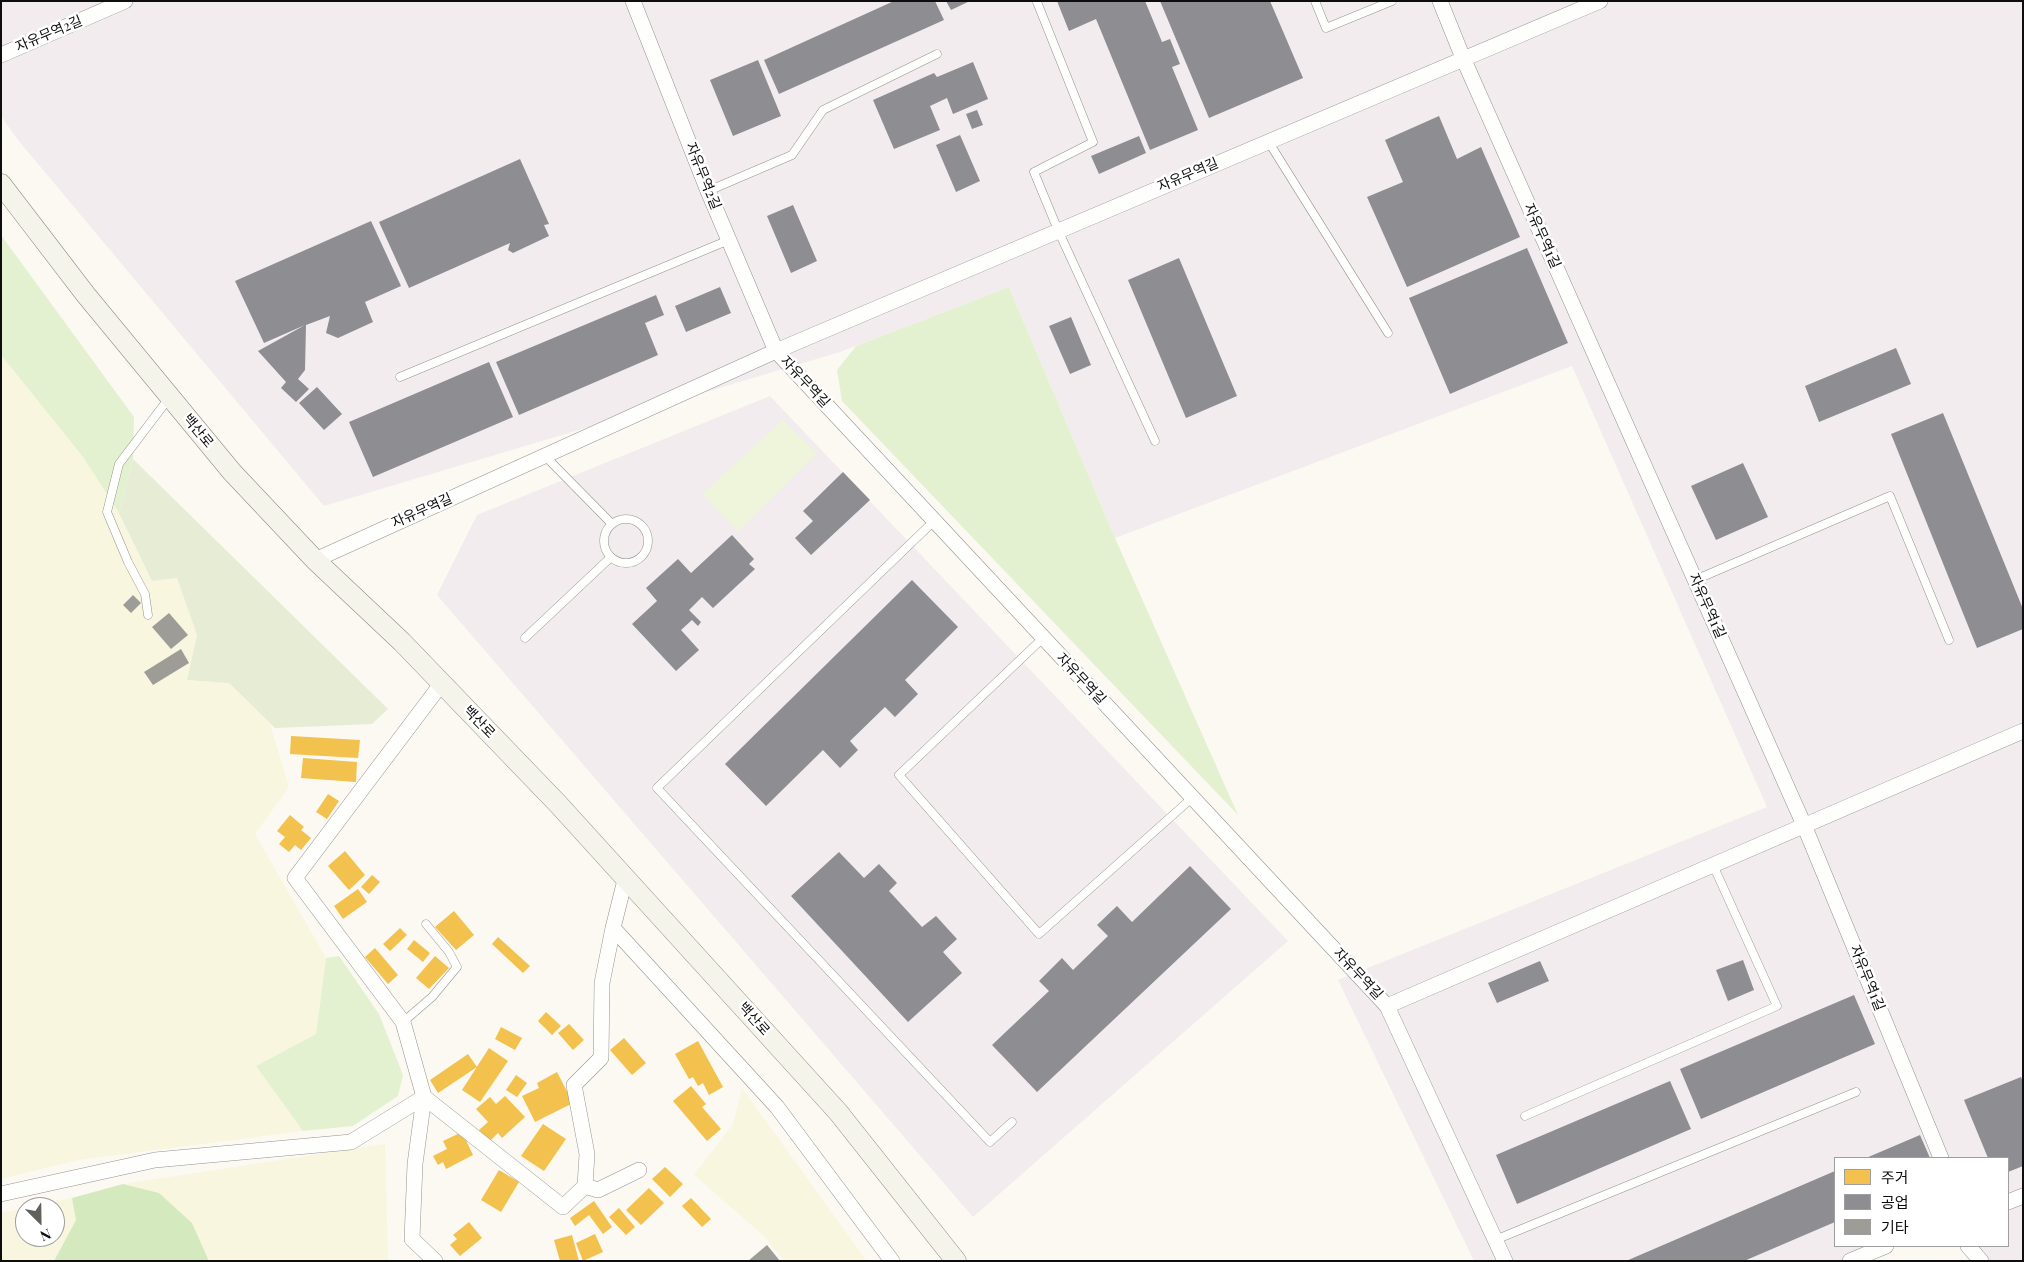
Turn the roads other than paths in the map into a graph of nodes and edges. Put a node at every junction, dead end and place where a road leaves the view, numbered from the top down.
1 (125, 1) edge
2 (632, 1) edge
3 (1315, 1) edge
4 (1392, 1) edge
5 (1440, 1) edge
6 (1600, 1) edge
7 (1037, 2) edge
8 (937, 54) dead end
9 (1, 55) edge
10 (1463, 58) junction
11 (1268, 141) junction
12 (1, 184) edge
13 (708, 191) junction
14 (1058, 230) junction
15 (729, 240) junction
16 (1388, 333) dead end
17 (776, 350) junction
18 (400, 376) dead end
19 (170, 397) junction
20 (1155, 441) dead end
21 (544, 455) junction
22 (934, 521) junction
23 (612, 524) junction
24 (611, 557) junction
25 (315, 560) junction
26 (1695, 580) junction
27 (148, 615) dead end
28 (525, 638) dead end
29 (1043, 638) junction
30 (1949, 640) dead end
31 (442, 683) junction
32 (2023, 731) edge
33 (1192, 798) junction
34 (1804, 825) junction
35 (1713, 865) junction
36 (626, 880) junction
37 (426, 924) dead end
38 (612, 928) junction
39 (1387, 1006) junction
40 (403, 1022) junction
41 (1856, 1092) dead end
42 (424, 1098) junction
43 (1525, 1116) dead end
44 (1012, 1122) dead end
45 (1941, 1157) edge
46 (640, 1170) dead end
47 (585, 1186) junction
48 (1, 1194) edge
49 (2023, 1196) edge
50 (2009, 1202) edge
51 (1495, 1240) junction
52 (1884, 1247) edge
53 (1969, 1247) edge
54 (435, 1261) edge
55 (892, 1261) edge
56 (956, 1261) edge
57 (1505, 1261) edge
58 (1850, 1261) edge
59 (1981, 1261) edge

1 - 9 street, 자유무역2길
2 - 13 street, 자유무역2길
3 - 4 lane
5 - 10 street
6 - 10 street, 자유무역길
7 - 14 lane
8 - 13 lane
10 - 11 street, 자유무역길
10 - 26 street, 자유무역1길
11 - 14 street, 자유무역길
11 - 16 lane
12 - 19 main road, 백산로
13 - 15 street, 자유무역2길
14 - 17 street, 자유무역길
14 - 20 lane
15 - 17 street, 자유무역2길
15 - 18 lane
17 - 21 street, 자유무역길
17 - 22 street, 자유무역길
19 - 25 main road, 백산로
19 - 27 lane
21 - 23 lane
21 - 25 street, 자유무역길
22 - 29 street, 자유무역길
22 - 44 lane
23 - 24 lane
23 - 24 lane
24 - 28 lane
25 - 31 main road, 백산로
26 - 30 lane
26 - 34 street, 자유무역1길
29 - 33 street, 자유무역길
29 - 33 lane
31 - 36 main road, 백산로
31 - 40 street
32 - 34 street
33 - 39 street, 자유무역길
34 - 35 street
34 - 45 street, 자유무역1길
35 - 39 street
35 - 43 lane
36 - 38 street
36 - 56 main road, 백산로
37 - 40 lane
38 - 47 street
38 - 55 street
39 - 51 street, 자유무역길
40 - 42 street
41 - 51 lane
42 - 47 street
42 - 48 street
42 - 54 street
46 - 47 street
49 - 50 street
51 - 57 street, 자유무역길
52 - 58 street
53 - 59 street

